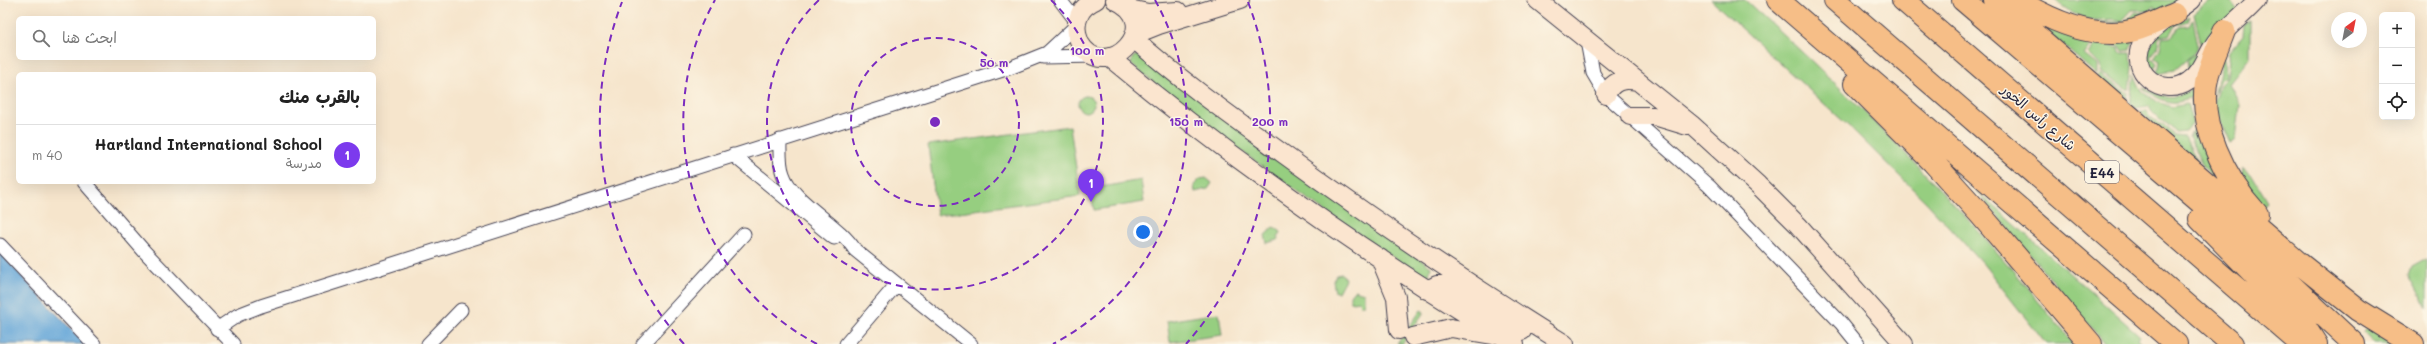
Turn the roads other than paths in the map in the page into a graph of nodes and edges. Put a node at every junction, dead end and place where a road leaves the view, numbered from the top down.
1 (1060, 0) edge
2 (1096, 0) edge
3 (1217, 0) edge
4 (1240, 0) edge
5 (1537, 0) edge
6 (1778, 0) edge
7 (1835, 0) edge
8 (1903, 0) edge
9 (1963, 0) edge
10 (1995, 0) edge
11 (2017, 0) edge
12 (2192, 0) edge
13 (2258, 0) edge
14 (1122, 5) edge
15 (2175, 14) junction
16 (1804, 22) junction
17 (1077, 24) junction
18 (2224, 31) junction
19 (1134, 37) junction
20 (1587, 41) junction
21 (1103, 56) junction
22 (1039, 58) junction
23 (1637, 81) junction
24 (2061, 84) junction
25 (1606, 95) junction
26 (1630, 116) junction
27 (1701, 132) junction
28 (780, 140) junction
29 (733, 155) junction
30 (86, 184) edge
31 (744, 234) dead end
32 (0, 245) edge
33 (855, 250) junction
34 (1378, 256) junction
35 (1443, 282) junction
36 (897, 284) junction
37 (2335, 291) junction
38 (461, 310) dead end
39 (217, 329) junction
40 (1509, 340) edge
41 (94, 344) edge
42 (233, 344) edge
43 (428, 344) edge
44 (643, 344) edge
45 (846, 344) edge
46 (971, 344) edge
47 (1543, 344) edge
48 (1565, 344) edge
49 (1858, 344) edge
50 (1904, 344) edge
51 (2091, 344) edge
52 (2176, 344) edge
53 (2232, 344) edge
54 (2301, 344) edge
55 (2316, 344) edge
56 (2354, 344) edge
57 (2413, 344) edge

1 - 17 street
2 - 17 street
3 - 14 street
4 - 19 street
5 - 20 street
6 - 16 highway
7 - 53 highway
8 - 54 highway, شارع رأس الخور / E44
9 - 24 highway
10 - 37 highway
11 - 15 highway
12 - 15 street
13 - 18 street
14 - 19 street
15 - 18 street
16 - 51 highway
16 - 52 highway
17 - 21 street
17 - 22 street
18 - 37 highway
19 - 21 street
19 - 35 street
20 - 23 street
20 - 25 street
21 - 22 street
21 - 34 street
22 - 28 street
23 - 25 street
23 - 27 street
24 - 55 highway
24 - 56 highway
25 - 26 street
26 - 27 street
26 - 49 street
27 - 50 street
28 - 29 street
28 - 33 street
29 - 33 street
29 - 39 street
30 - 39 street
31 - 44 street
32 - 41 street
33 - 36 street
34 - 35 street
34 - 40 street
35 - 40 street
35 - 47 street
35 - 48 street
36 - 45 street
36 - 46 street
37 - 57 highway
38 - 43 street
39 - 42 street

